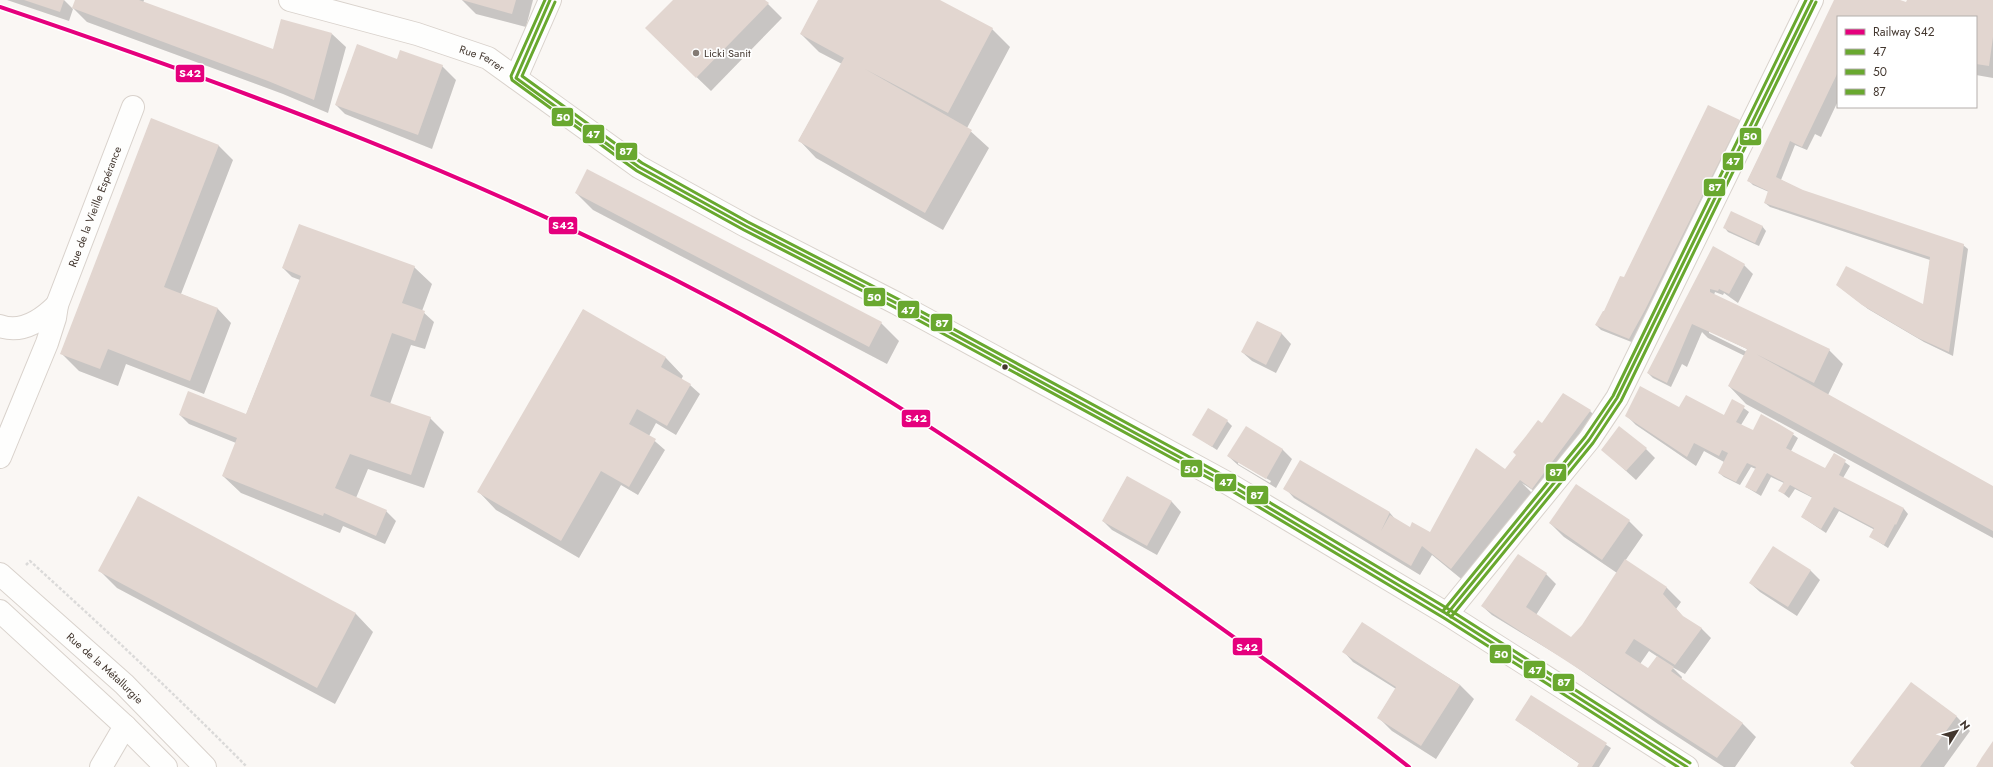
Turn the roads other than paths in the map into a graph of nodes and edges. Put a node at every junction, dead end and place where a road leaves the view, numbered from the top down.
1 (290, 0) edge
2 (550, 0) edge
3 (1812, 0) edge
4 (516, 78) junction
5 (133, 107) dead end
6 (57, 306) junction
7 (0, 326) edge
8 (0, 457) edge
9 (0, 574) edge
10 (0, 611) edge
11 (1447, 614) junction
12 (125, 726) junction
13 (101, 767) edge
14 (166, 767) edge
15 (205, 767) edge
16 (1687, 767) edge

1 - 4 street, Rue Ferrer
2 - 4 street
3 - 11 street
4 - 11 street, Rue Ferrer
5 - 6 street, Rue de la Vieille Espérance
6 - 7 street, Rue de la Vieille Espérance
6 - 8 street, Rue de la Vieille Espérance
9 - 15 street, Rue de la Métallurgie
10 - 12 street
11 - 16 street, Rue Ferrer
12 - 13 street
12 - 14 street

